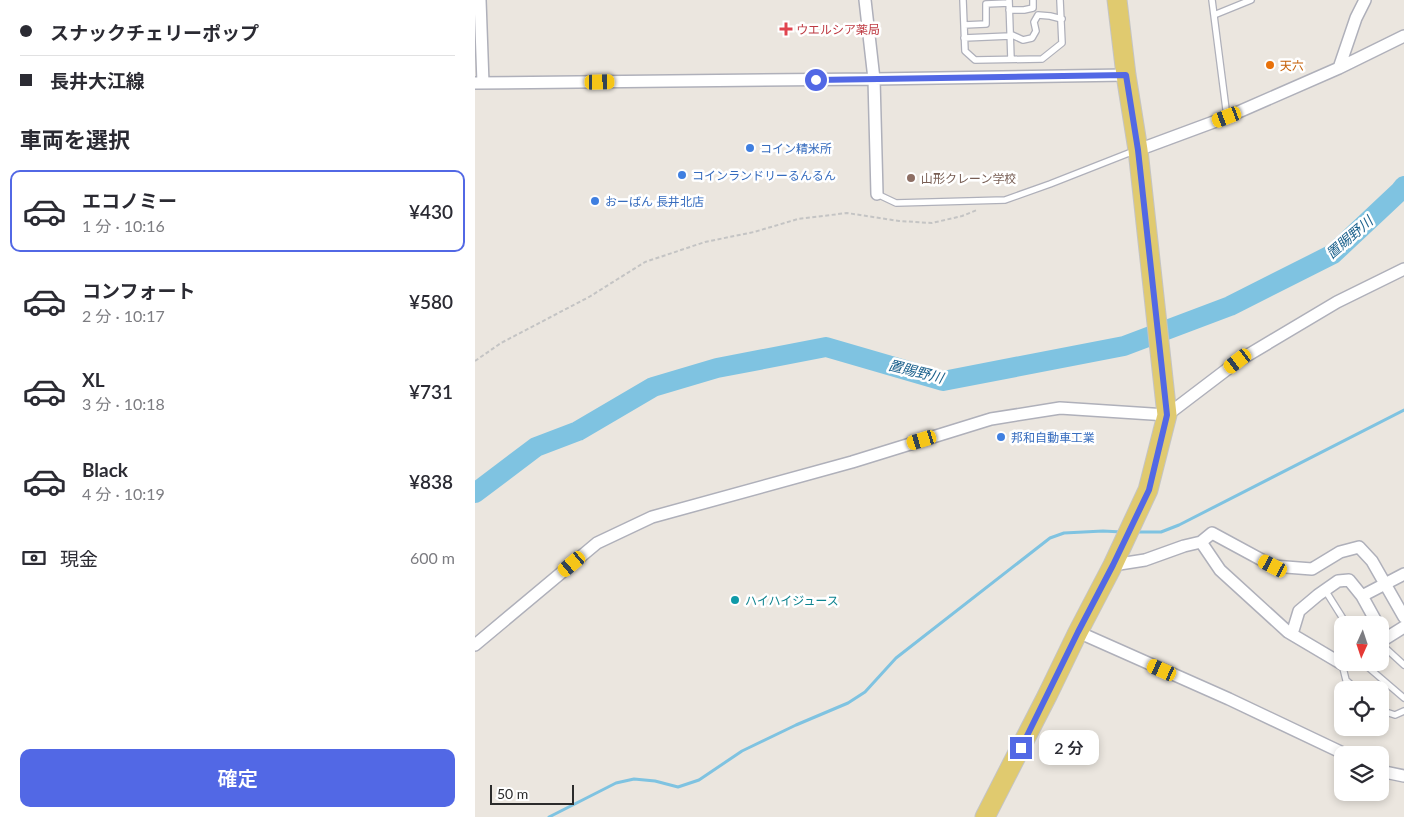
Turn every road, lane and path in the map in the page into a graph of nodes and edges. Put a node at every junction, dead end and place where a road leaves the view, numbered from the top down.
1 (480, 0) edge
2 (865, 0) edge
3 (963, 0) edge
4 (1033, 0) edge
5 (1060, 0) edge
6 (1117, 0) edge
7 (1212, 0) edge
8 (1251, 0) edge
9 (1365, 0) edge
10 (1009, 1) edge
11 (1009, 10) junction
12 (1214, 15) junction
13 (1062, 20) junction
14 (964, 25) junction
15 (1010, 35) junction
16 (1404, 36) edge
17 (964, 38) junction
18 (1011, 59) junction
19 (1339, 68) junction
20 (1126, 75) junction
21 (874, 79) junction
22 (479, 83) edge
23 (1227, 117) junction
24 (1138, 150) junction
25 (877, 194) joint
26 (979, 209) dead end
27 (1404, 269) edge
28 (475, 361) edge
29 (1167, 415) junction
30 (1201, 542) junction
31 (1113, 565) junction
32 (1404, 574) edge
33 (1386, 584) junction
34 (1325, 590) junction
35 (1362, 596) junction
36 (1341, 616) edge
37 (1372, 616) edge
38 (1404, 617) edge
39 (1404, 628) edge
40 (1078, 632) junction
41 (1389, 633) edge
42 (1292, 634) junction
43 (475, 645) edge
44 (1389, 646) edge
45 (1334, 658) edge
46 (1404, 666) edge
47 (1373, 671) edge
48 (1404, 698) edge
49 (1404, 711) edge
50 (1389, 713) edge
51 (1334, 749) edge
52 (1389, 772) edge
53 (1404, 776) edge
54 (985, 817) edge

1 - 22 street
2 - 21 street
3 - 14 lane
4 - 11 lane
5 - 13 lane
6 - 20 main road
7 - 12 lane
8 - 12 lane
9 - 19 street
10 - 11 lane
10 - 14 lane
11 - 15 lane
12 - 23 lane
13 - 15 lane
13 - 18 lane
14 - 17 lane
15 - 17 lane
15 - 18 lane
16 - 19 street
17 - 18 lane
19 - 23 street
20 - 21 street
20 - 24 main road
21 - 22 street
21 - 25 street
23 - 24 street
24 - 25 lane
24 - 29 main road
26 - 28 path
27 - 29 street
29 - 31 main road
29 - 43 street
30 - 31 street
30 - 33 street
30 - 42 street
31 - 40 main road
32 - 33 street
33 - 35 street
33 - 38 street
34 - 35 street
34 - 36 lane
34 - 42 street
35 - 37 street
39 - 41 street
40 - 51 street
40 - 54 main road
42 - 45 street
44 - 46 lane
47 - 48 lane
49 - 50 lane
52 - 53 street

